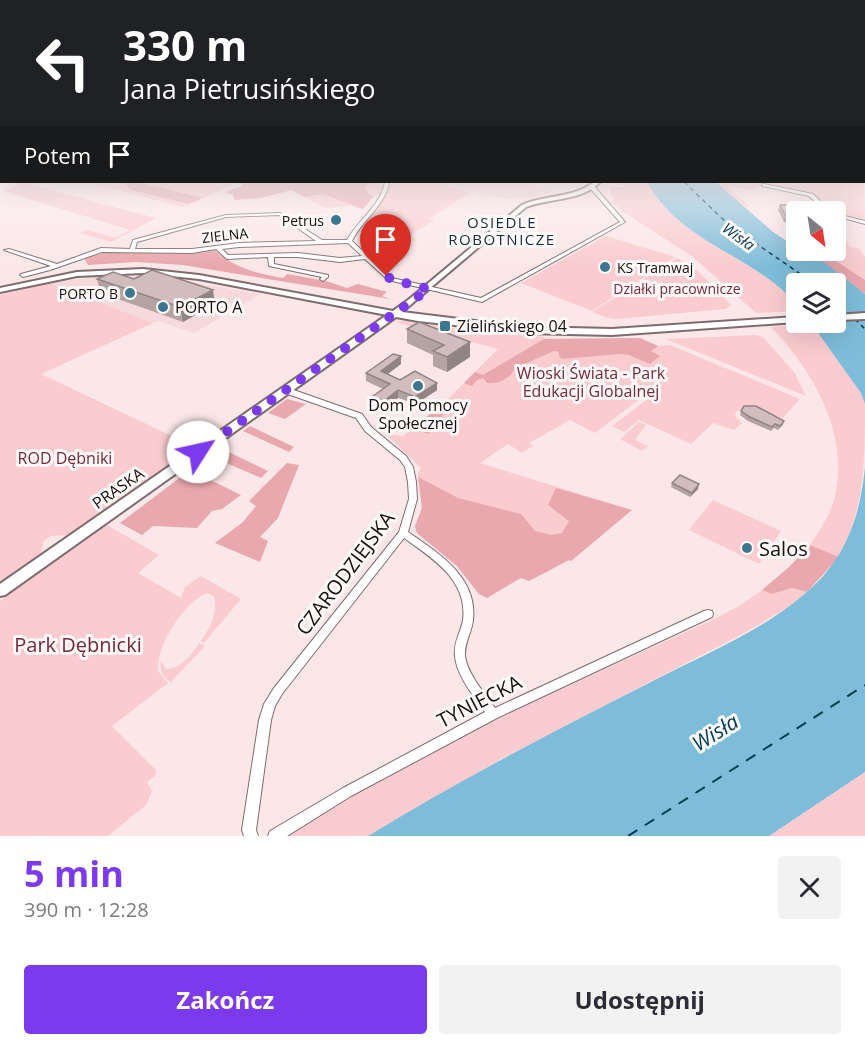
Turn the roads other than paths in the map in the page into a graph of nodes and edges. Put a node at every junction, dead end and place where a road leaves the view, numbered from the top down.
1 (386, 189) edge
2 (583, 189) edge
3 (596, 189) edge
4 (783, 189) edge
5 (578, 191) junction
6 (597, 194) junction
7 (817, 201) edge
8 (846, 218) edge
9 (865, 223) edge
10 (350, 241) junction
11 (321, 242) junction
12 (217, 247) junction
13 (8, 250) dead end
14 (132, 250) junction
15 (271, 256) junction
16 (366, 257) junction
17 (57, 266) junction
18 (23, 275) dead end
19 (323, 279) dead end
20 (0, 288) edge
21 (429, 289) junction
22 (399, 311) junction
23 (865, 313) edge
24 (846, 314) edge
25 (786, 319) edge
26 (285, 390) junction
27 (403, 533) junction
28 (0, 591) edge
29 (708, 614) dead end
30 (493, 714) junction
31 (251, 836) edge
32 (275, 836) edge

1 - 10 street
2 - 5 main road, PRASKA
3 - 6 street
4 - 7 street
5 - 6 street, PRASKA
5 - 21 main road, PRASKA
6 - 21 street
8 - 9 street
10 - 11 street, ZIELNA
10 - 16 street
11 - 12 street, ZIELNA
11 - 14 street, ZIELNA
12 - 14 street, ZIELNA
12 - 15 street
13 - 17 street
14 - 17 street, ZIELNA
15 - 16 street
15 - 19 street
16 - 21 street
17 - 18 street, ZIELNA
20 - 22 main road
21 - 22 main road, PRASKA
22 - 25 main road
22 - 26 main road, PRASKA
23 - 24 main road
26 - 27 street, CZARODZIEJSKA
26 - 28 main road, PRASKA
27 - 30 street
27 - 31 street, CZARODZIEJSKA
29 - 30 street, TYNIECKA
30 - 32 street, TYNIECKA

